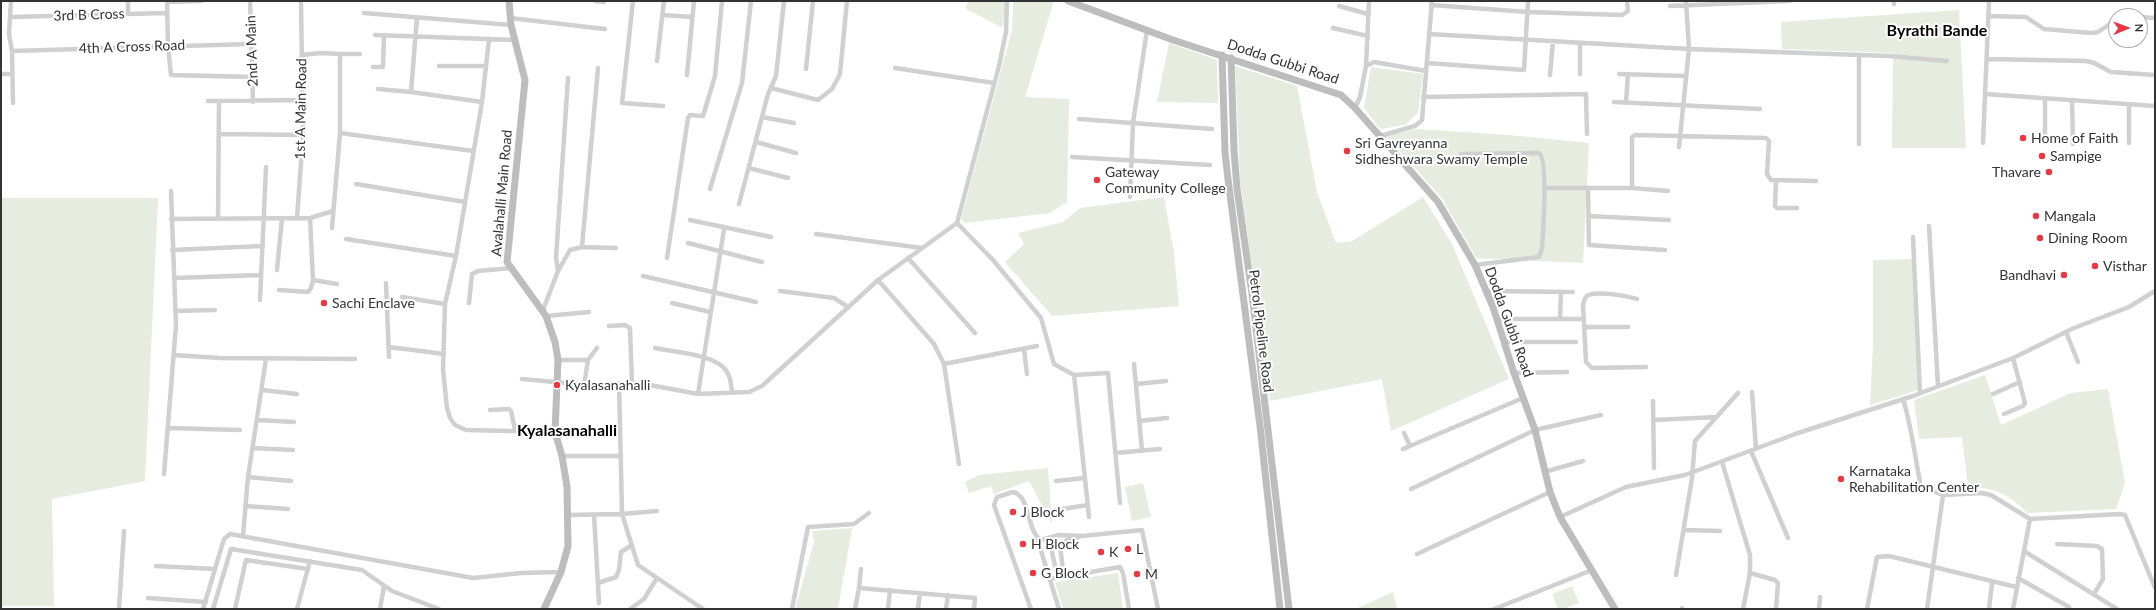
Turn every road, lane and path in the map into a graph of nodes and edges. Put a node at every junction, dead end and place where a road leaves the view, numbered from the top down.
1 (11, 1) edge
2 (128, 1) edge
3 (202, 1) edge
4 (250, 1) edge
5 (301, 1) edge
6 (509, 1) edge
7 (595, 1) edge
8 (634, 1) edge
9 (664, 1) edge
10 (694, 1) edge
11 (722, 1) edge
12 (751, 1) edge
13 (784, 1) edge
14 (813, 1) edge
15 (847, 1) edge
16 (1007, 1) edge
17 (1068, 1) edge
18 (1369, 1) edge
19 (1528, 1) edge
20 (1627, 1) edge
21 (1790, 1) edge
22 (1989, 1) edge
23 (167, 2) edge
24 (604, 2) dead end
25 (1432, 3) edge
26 (1686, 3) edge
27 (1339, 6) dead end
28 (1670, 6) dead end
29 (1528, 12) junction
30 (167, 13) junction
31 (364, 13) dead end
32 (128, 14) junction
33 (1368, 14) junction
34 (662, 15) junction
35 (1989, 16) junction
36 (692, 17) junction
37 (11, 18) junction
38 (418, 18) junction
39 (511, 21) junction
40 (2108, 25) edge
41 (1333, 28) dead end
42 (605, 29) dead end
43 (1147, 30) junction
44 (1429, 34) junction
45 (375, 35) dead end
46 (384, 35) junction
47 (416, 36) junction
48 (1368, 36) junction
49 (490, 39) junction
50 (515, 40) junction
51 (1526, 40) junction
52 (1553, 41) junction
53 (1580, 43) junction
54 (251, 44) junction
55 (168, 46) junction
56 (1689, 49) junction
57 (12, 51) junction
58 (340, 54) junction
59 (360, 54) dead end
60 (1859, 54) junction
61 (302, 55) junction
62 (1222, 55) junction
63 (1231, 58) junction
64 (1987, 59) junction
65 (657, 61) dead end
66 (1947, 61) dead end
67 (1427, 63) junction
68 (439, 66) dead end
69 (486, 66) junction
70 (1366, 66) junction
71 (373, 67) dead end
72 (598, 68) dead end
73 (895, 68) dead end
74 (806, 69) dead end
75 (1426, 71) junction
76 (1, 74) edge
77 (12, 74) junction
78 (1580, 74) dead end
79 (1619, 74) dead end
80 (1628, 74) junction
81 (687, 75) dead end
82 (1550, 75) dead end
83 (2155, 75) edge
84 (1686, 76) junction
85 (252, 77) junction
86 (568, 78) dead end
87 (994, 83) junction
88 (771, 88) junction
89 (378, 89) dead end
90 (411, 92) junction
91 (1985, 94) junction
92 (1423, 97) junction
93 (2045, 98) junction
94 (302, 100) junction
95 (2072, 100) junction
96 (208, 101) dead end
97 (219, 101) junction
98 (253, 102) junction
99 (482, 102) junction
100 (1614, 102) dead end
101 (1626, 102) junction
102 (13, 103) dead end
103 (2129, 104) junction
104 (662, 106) dead end
105 (1683, 106) junction
106 (2155, 106) edge
107 (1355, 108) junction
108 (1760, 109) dead end
109 (762, 117) junction
110 (1078, 119) dead end
111 (794, 123) dead end
112 (1133, 123) junction
113 (1212, 129) dead end
114 (340, 133) junction
115 (219, 134) junction
116 (1587, 134) dead end
117 (303, 135) junction
118 (1380, 136) junction
119 (1680, 136) junction
120 (756, 142) junction
121 (2045, 142) dead end
122 (1983, 143) dead end
123 (2130, 143) dead end
124 (1859, 144) dead end
125 (2073, 144) dead end
126 (1679, 147) dead end
127 (473, 151) junction
128 (796, 153) dead end
129 (1461, 154) dead end
130 (1072, 158) dead end
131 (1131, 161) junction
132 (1210, 165) dead end
133 (266, 167) dead end
134 (749, 168) junction
135 (788, 178) dead end
136 (1776, 180) junction
137 (1816, 181) dead end
138 (356, 184) dead end
139 (1545, 188) junction
140 (1588, 188) junction
141 (1632, 188) junction
142 (710, 189) dead end
143 (1668, 190) dead end
144 (171, 191) dead end
145 (1130, 197) dead end
146 (465, 202) junction
147 (739, 204) dead end
148 (1797, 208) dead end
149 (333, 211) junction
150 (1588, 216) junction
151 (264, 218) junction
152 (282, 218) junction
153 (297, 218) junction
154 (310, 218) junction
155 (171, 219) junction
156 (218, 219) junction
157 (690, 220) dead end
158 (1669, 220) dead end
159 (957, 223) junction
160 (1929, 226) dead end
161 (332, 228) dead end
162 (724, 228) junction
163 (816, 234) dead end
164 (771, 237) dead end
165 (1913, 237) dead end
166 (346, 239) dead end
167 (688, 243) dead end
168 (263, 246) junction
169 (582, 247) junction
170 (616, 248) dead end
171 (922, 248) junction
172 (172, 250) junction
173 (1665, 250) dead end
174 (720, 252) junction
175 (456, 256) junction
176 (667, 258) dead end
177 (908, 258) junction
178 (762, 262) dead end
179 (1474, 264) junction
180 (512, 268) junction
181 (277, 270) dead end
182 (558, 271) junction
183 (261, 275) junction
184 (644, 276) dead end
185 (174, 278) junction
186 (313, 280) junction
187 (878, 280) junction
188 (386, 283) dead end
189 (337, 284) dead end
190 (279, 290) dead end
191 (780, 291) dead end
192 (1486, 291) junction
193 (2155, 291) edge
194 (713, 292) junction
195 (1561, 292) junction
196 (1573, 292) dead end
197 (402, 297) dead end
198 (1637, 298) dead end
199 (260, 300) dead end
200 (756, 302) dead end
201 (672, 303) dead end
202 (445, 304) junction
203 (469, 304) dead end
204 (848, 307) junction
205 (215, 310) dead end
206 (175, 311) junction
207 (589, 312) dead end
208 (710, 312) junction
209 (1254, 312) junction
210 (544, 313) junction
211 (1246, 313) junction
212 (1496, 319) junction
213 (1560, 319) junction
214 (1584, 319) junction
215 (610, 326) dead end
216 (1628, 326) dead end
217 (1584, 327) junction
218 (2066, 332) junction
219 (974, 333) dead end
220 (1504, 342) junction
221 (1576, 342) dead end
222 (1038, 346) dead end
223 (389, 347) junction
224 (597, 348) dead end
225 (655, 348) dead end
226 (1024, 349) junction
227 (444, 354) junction
228 (174, 355) junction
229 (389, 357) dead end
230 (703, 358) junction
231 (2013, 358) junction
232 (266, 359) junction
233 (355, 359) dead end
234 (558, 360) junction
235 (588, 360) junction
236 (2078, 362) dead end
237 (944, 364) junction
238 (1134, 364) dead end
239 (1646, 367) dead end
240 (1567, 372) dead end
241 (1514, 373) junction
242 (1027, 374) dead end
243 (1074, 375) junction
244 (522, 379) dead end
245 (1166, 381) dead end
246 (557, 382) junction
247 (2020, 382) junction
248 (619, 383) junction
249 (632, 383) junction
250 (1136, 384) junction
251 (584, 385) junction
252 (1938, 386) junction
253 (262, 390) junction
254 (732, 392) junction
255 (1738, 392) dead end
256 (1752, 392) dead end
257 (1920, 393) junction
258 (297, 394) dead end
259 (698, 394) junction
260 (1992, 394) dead end
261 (1523, 398) junction
262 (1903, 399) junction
263 (1653, 401) dead end
264 (490, 410) dead end
265 (2004, 414) dead end
266 (1601, 416) dead end
267 (1717, 416) junction
268 (1167, 418) dead end
269 (257, 420) junction
270 (1654, 420) junction
271 (1139, 421) junction
272 (294, 422) dead end
273 (168, 428) junction
274 (240, 430) dead end
275 (514, 430) junction
276 (1535, 430) junction
277 (555, 432) junction
278 (1404, 433) dead end
279 (1410, 446) junction
280 (253, 448) junction
281 (1160, 449) dead end
282 (1403, 449) dead end
283 (294, 450) dead end
284 (1754, 450) junction
285 (1142, 451) junction
286 (1116, 453) junction
287 (562, 456) junction
288 (621, 456) junction
289 (1583, 461) dead end
290 (1722, 462) junction
291 (959, 464) dead end
292 (1654, 468) dead end
293 (1544, 472) junction
294 (1692, 473) junction
295 (164, 474) dead end
296 (248, 477) junction
297 (1085, 478) junction
298 (292, 481) dead end
299 (1056, 481) dead end
300 (1411, 489) dead end
301 (1550, 492) junction
302 (1943, 495) junction
303 (1120, 503) dead end
304 (1088, 505) junction
305 (245, 506) junction
306 (288, 508) dead end
307 (1056, 510) dead end
308 (657, 511) dead end
309 (869, 513) dead end
310 (622, 514) junction
311 (568, 515) junction
312 (594, 515) junction
313 (1089, 517) dead end
314 (1560, 517) junction
315 (2030, 519) junction
316 (1684, 530) junction
317 (124, 531) dead end
318 (1720, 531) dead end
319 (242, 536) junction
320 (1082, 536) junction
321 (1037, 538) junction
322 (1049, 538) junction
323 (1788, 538) dead end
324 (2057, 544) dead end
325 (632, 545) junction
326 (2024, 551) junction
327 (1418, 554) dead end
328 (310, 561) junction
329 (156, 566) dead end
330 (1055, 566) dead end
331 (1933, 568) junction
332 (215, 569) junction
333 (308, 569) junction
334 (861, 569) dead end
335 (1592, 570) junction
336 (561, 572) junction
337 (1750, 573) junction
338 (1676, 575) dead end
339 (1064, 577) junction
340 (657, 578) junction
341 (2018, 578) junction
342 (1050, 579) junction
343 (598, 583) junction
344 (1992, 583) junction
345 (384, 586) junction
346 (2016, 587) junction
347 (859, 588) junction
348 (2155, 588) edge
349 (890, 590) junction
350 (920, 593) junction
351 (2094, 594) junction
352 (948, 595) junction
353 (1820, 597) dead end
354 (148, 598) dead end
355 (206, 602) junction
356 (600, 603) dead end
357 (2069, 607) dead end
358 (119, 609) edge
359 (203, 609) edge
360 (213, 609) edge
361 (235, 609) edge
362 (297, 609) edge
363 (380, 609) edge
364 (440, 609) edge
365 (544, 609) edge
366 (630, 609) edge
367 (703, 609) edge
368 (792, 609) edge
369 (855, 609) edge
370 (888, 609) edge
371 (918, 609) edge
372 (946, 609) edge
373 (974, 609) edge
374 (1031, 609) edge
375 (1059, 609) edge
376 (1129, 609) edge
377 (1158, 609) edge
378 (1280, 609) edge
379 (1289, 609) edge
380 (1494, 609) edge
381 (1614, 609) edge
382 (1743, 609) edge
383 (1776, 609) edge
384 (1819, 609) edge
385 (1867, 609) edge
386 (1927, 609) edge
387 (1989, 609) edge
388 (2013, 609) edge
389 (2117, 609) edge

1 - 37 street
2 - 32 street
3 - 23 street
4 - 54 street, 2nd A Main
5 - 61 street, 1st A Main Road
6 - 39 main road, Avalahalli Main Road
7 - 24 street
8 - 104 street
9 - 34 street
10 - 36 street
11 - 176 street
12 - 142 street
13 - 88 street
14 - 74 street
15 - 88 street
16 - 87 street
17 - 43 main road, Dodda Gubbi Road
18 - 33 street
19 - 29 street
20 - 29 street
21 - 26 street
22 - 35 street
23 - 30 street
25 - 29 street
25 - 44 street
26 - 28 street
26 - 56 street
27 - 33 street
29 - 51 street
30 - 32 street, 3rd B Cross
30 - 55 street
31 - 38 street
32 - 37 street, 3rd B Cross
33 - 48 street
34 - 36 street
34 - 65 street
35 - 40 street
35 - 64 street
36 - 81 street
37 - 57 street
38 - 39 street
38 - 47 street
39 - 42 street
39 - 50 main road, Avalahalli Main Road
41 - 48 street
43 - 62 main road, Dodda Gubbi Road
43 - 112 street
44 - 51 street
44 - 67 street
45 - 46 street
46 - 47 street
46 - 71 street
47 - 49 street
47 - 90 street
48 - 70 street
49 - 50 street
49 - 69 street
50 - 180 main road, Avalahalli Main Road
51 - 52 street
51 - 67 street
52 - 53 street
52 - 82 street
53 - 56 street
53 - 78 street
54 - 55 street, 4th A Cross Road
54 - 85 street, 2nd A Main
55 - 57 street, 4th A Cross Road
55 - 85 street
56 - 60 street
56 - 84 street
57 - 77 street
58 - 59 street
58 - 61 street
58 - 114 street
60 - 66 street
60 - 124 street
61 - 94 street, 1st A Main Road
62 - 63 main road, Dodda Gubbi Road
62 - 211 main road, Petrol Pipeline Road
63 - 107 main road, Dodda Gubbi Road
63 - 209 main road, Petrol Pipeline Road
64 - 83 street
64 - 91 street
67 - 75 street
68 - 69 street
69 - 99 street
70 - 75 street
70 - 107 street
72 - 169 street
73 - 87 street
75 - 92 street
76 - 77 street
77 - 102 street
79 - 80 street
80 - 84 street
80 - 101 street
84 - 105 street
85 - 98 street, 2nd A Main
86 - 182 street
87 - 159 street
88 - 109 street
89 - 90 street
90 - 99 street
91 - 93 street
91 - 122 street
92 - 116 street
92 - 118 street
93 - 95 street
93 - 121 street
94 - 98 street
94 - 117 street, 1st A Main Road
95 - 103 street
95 - 125 street
96 - 97 street
97 - 98 street
97 - 115 street
99 - 127 street
100 - 101 street
101 - 105 street
103 - 106 street
103 - 123 street
105 - 108 street
105 - 119 street
107 - 118 main road, Dodda Gubbi Road
109 - 111 street
109 - 120 street
110 - 112 street
112 - 113 street
112 - 131 street
114 - 127 street
114 - 149 street
115 - 117 street
115 - 156 street
117 - 153 street, 1st A Main Road
118 - 179 main road, Dodda Gubbi Road
119 - 126 street
119 - 136 street
119 - 141 street
120 - 128 street
120 - 134 street
127 - 146 street
129 - 139 street
130 - 131 street
131 - 132 street
131 - 145 street
133 - 151 street
134 - 135 street
134 - 147 street
136 - 137 street
136 - 148 street
138 - 146 street
139 - 140 street
139 - 179 street
140 - 141 street
140 - 150 street
141 - 143 street
144 - 155 street
146 - 175 street
149 - 154 street
149 - 161 street
150 - 158 street
150 - 173 street
151 - 152 street
151 - 156 street
151 - 168 street
152 - 153 street
152 - 181 street
153 - 154 street
154 - 186 street
155 - 156 street
155 - 172 street
157 - 162 street
159 - 171 street
159 - 243 street
160 - 252 street
162 - 164 street
162 - 174 street
163 - 171 street
165 - 257 street
166 - 175 street
167 - 174 street
168 - 172 street
168 - 183 street
169 - 170 street
169 - 182 street
171 - 177 street
172 - 185 street
174 - 178 street
174 - 194 street
175 - 202 street
177 - 187 street
177 - 219 street
179 - 192 main road, Dodda Gubbi Road
180 - 203 street
180 - 210 main road, Avalahalli Main Road
182 - 210 street
183 - 185 street
183 - 199 street
184 - 194 street
185 - 206 street
186 - 189 street
186 - 190 street
187 - 204 street
187 - 237 street
188 - 223 street
191 - 204 street
192 - 195 street
192 - 212 main road, Dodda Gubbi Road
193 - 218 street
194 - 200 street
194 - 208 street
195 - 196 street
195 - 213 street
197 - 202 street
198 - 214 street
201 - 208 street
202 - 227 street
204 - 254 street
205 - 206 street
206 - 228 street
207 - 210 street
208 - 230 street
209 - 211 main road
209 - 379 main road, Petrol Pipeline Road
210 - 234 main road, Avalahalli Main Road
211 - 378 main road, Petrol Pipeline Road
212 - 213 street
212 - 220 main road, Dodda Gubbi Road
213 - 214 street
214 - 217 street
215 - 249 street
216 - 217 street
217 - 239 street
218 - 231 street
218 - 236 street
220 - 221 street
220 - 241 main road, Dodda Gubbi Road
222 - 226 street
223 - 227 street
223 - 229 street
224 - 235 street
225 - 230 street
226 - 237 street
226 - 242 street
227 - 275 street
228 - 232 street
228 - 273 street
230 - 254 street
230 - 259 street
231 - 247 street
231 - 252 street
232 - 233 street
232 - 253 street
234 - 235 street
234 - 246 main road, Avalahalli Main Road
235 - 251 street
237 - 291 street
238 - 250 street
240 - 241 street
241 - 261 main road, Dodda Gubbi Road
243 - 286 street
243 - 297 street
244 - 246 street
245 - 250 street
246 - 251 street
246 - 277 main road, Avalahalli Main Road
247 - 260 street
247 - 265 street
248 - 249 street
248 - 251 street
248 - 288 street
249 - 259 street
250 - 271 street
252 - 257 street
253 - 258 street
253 - 269 street
254 - 259 street
255 - 267 street
256 - 284 street
257 - 262 street
261 - 276 main road, Dodda Gubbi Road
261 - 279 street
262 - 284 street
262 - 302 street
263 - 270 street
264 - 275 street
266 - 276 street
267 - 270 street
267 - 294 street
268 - 271 street
269 - 272 street
269 - 280 street
270 - 292 street
271 - 285 street
273 - 274 street
273 - 295 street
275 - 277 street
276 - 293 main road, Dodda Gubbi Road
276 - 300 street
277 - 287 main road, Avalahalli Main Road
278 - 279 street
279 - 282 street
280 - 283 street
280 - 296 street
281 - 285 street
284 - 290 street
284 - 323 street
285 - 286 street
286 - 303 street
287 - 288 street
287 - 311 main road, Avalahalli Main Road
288 - 310 street
289 - 293 street
290 - 294 street
290 - 337 street
293 - 301 main road, Dodda Gubbi Road
294 - 314 street
294 - 316 street
296 - 298 street
296 - 305 street
297 - 299 street
297 - 304 street
301 - 314 main road, Dodda Gubbi Road
301 - 327 street
302 - 315 street
302 - 331 street
304 - 307 street
304 - 313 street
305 - 306 street
305 - 319 street
308 - 310 street
309 - 368 street
310 - 312 street
310 - 325 street
311 - 312 street
311 - 336 main road, Avalahalli Main Road
312 - 343 street
314 - 335 main road, Dodda Gubbi Road
315 - 326 street
315 - 348 street
316 - 318 street
316 - 338 street
317 - 358 street
319 - 332 street
319 - 336 street
320 - 322 street
320 - 339 street
320 - 377 street
321 - 322 street
321 - 342 street
321 - 374 street
322 - 330 street
324 - 351 street
325 - 340 street
325 - 343 street
326 - 341 street
326 - 351 street
328 - 333 street
328 - 345 street
328 - 360 street
329 - 332 street
331 - 344 street
331 - 385 street
331 - 386 street
332 - 355 street
333 - 361 street
333 - 362 street
334 - 347 street
335 - 380 street
335 - 381 main road, Dodda Gubbi Road
336 - 365 main road, Avalahalli Main Road
337 - 382 street
337 - 383 street
339 - 342 street
339 - 376 street
340 - 366 street
340 - 367 street
341 - 346 street
341 - 357 street
342 - 375 street
343 - 356 street
344 - 346 street
344 - 387 street
345 - 363 street
345 - 364 street
346 - 388 street
347 - 349 street
347 - 369 street
349 - 350 street
349 - 370 street
350 - 352 street
350 - 371 street
351 - 389 street
352 - 372 street
352 - 373 street
353 - 384 street
354 - 355 street
355 - 359 street

